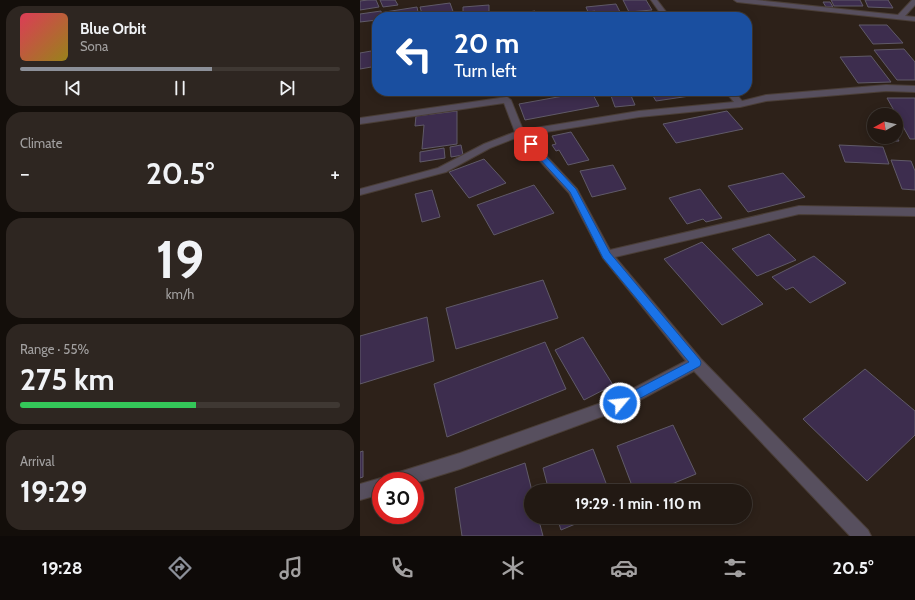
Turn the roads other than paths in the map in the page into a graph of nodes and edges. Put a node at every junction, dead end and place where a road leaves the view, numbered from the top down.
1 (654, 0) edge
2 (737, 0) edge
3 (915, 1) edge
4 (663, 12) edge
5 (900, 17) junction
6 (915, 18) edge
7 (915, 89) edge
8 (733, 96) edge
9 (740, 104) junction
10 (360, 121) edge
11 (520, 133) junction
12 (360, 192) edge
13 (915, 212) edge
14 (607, 255) junction
15 (696, 363) junction
16 (424, 472) edge
17 (372, 489) edge
18 (360, 492) edge
19 (862, 536) edge

1 - 4 street
2 - 5 street
3 - 5 street
5 - 6 street
7 - 9 street
8 - 9 street
9 - 11 street
10 - 11 street
11 - 12 street
11 - 14 street
13 - 14 street
14 - 15 street
15 - 16 street
15 - 19 street
17 - 18 street

